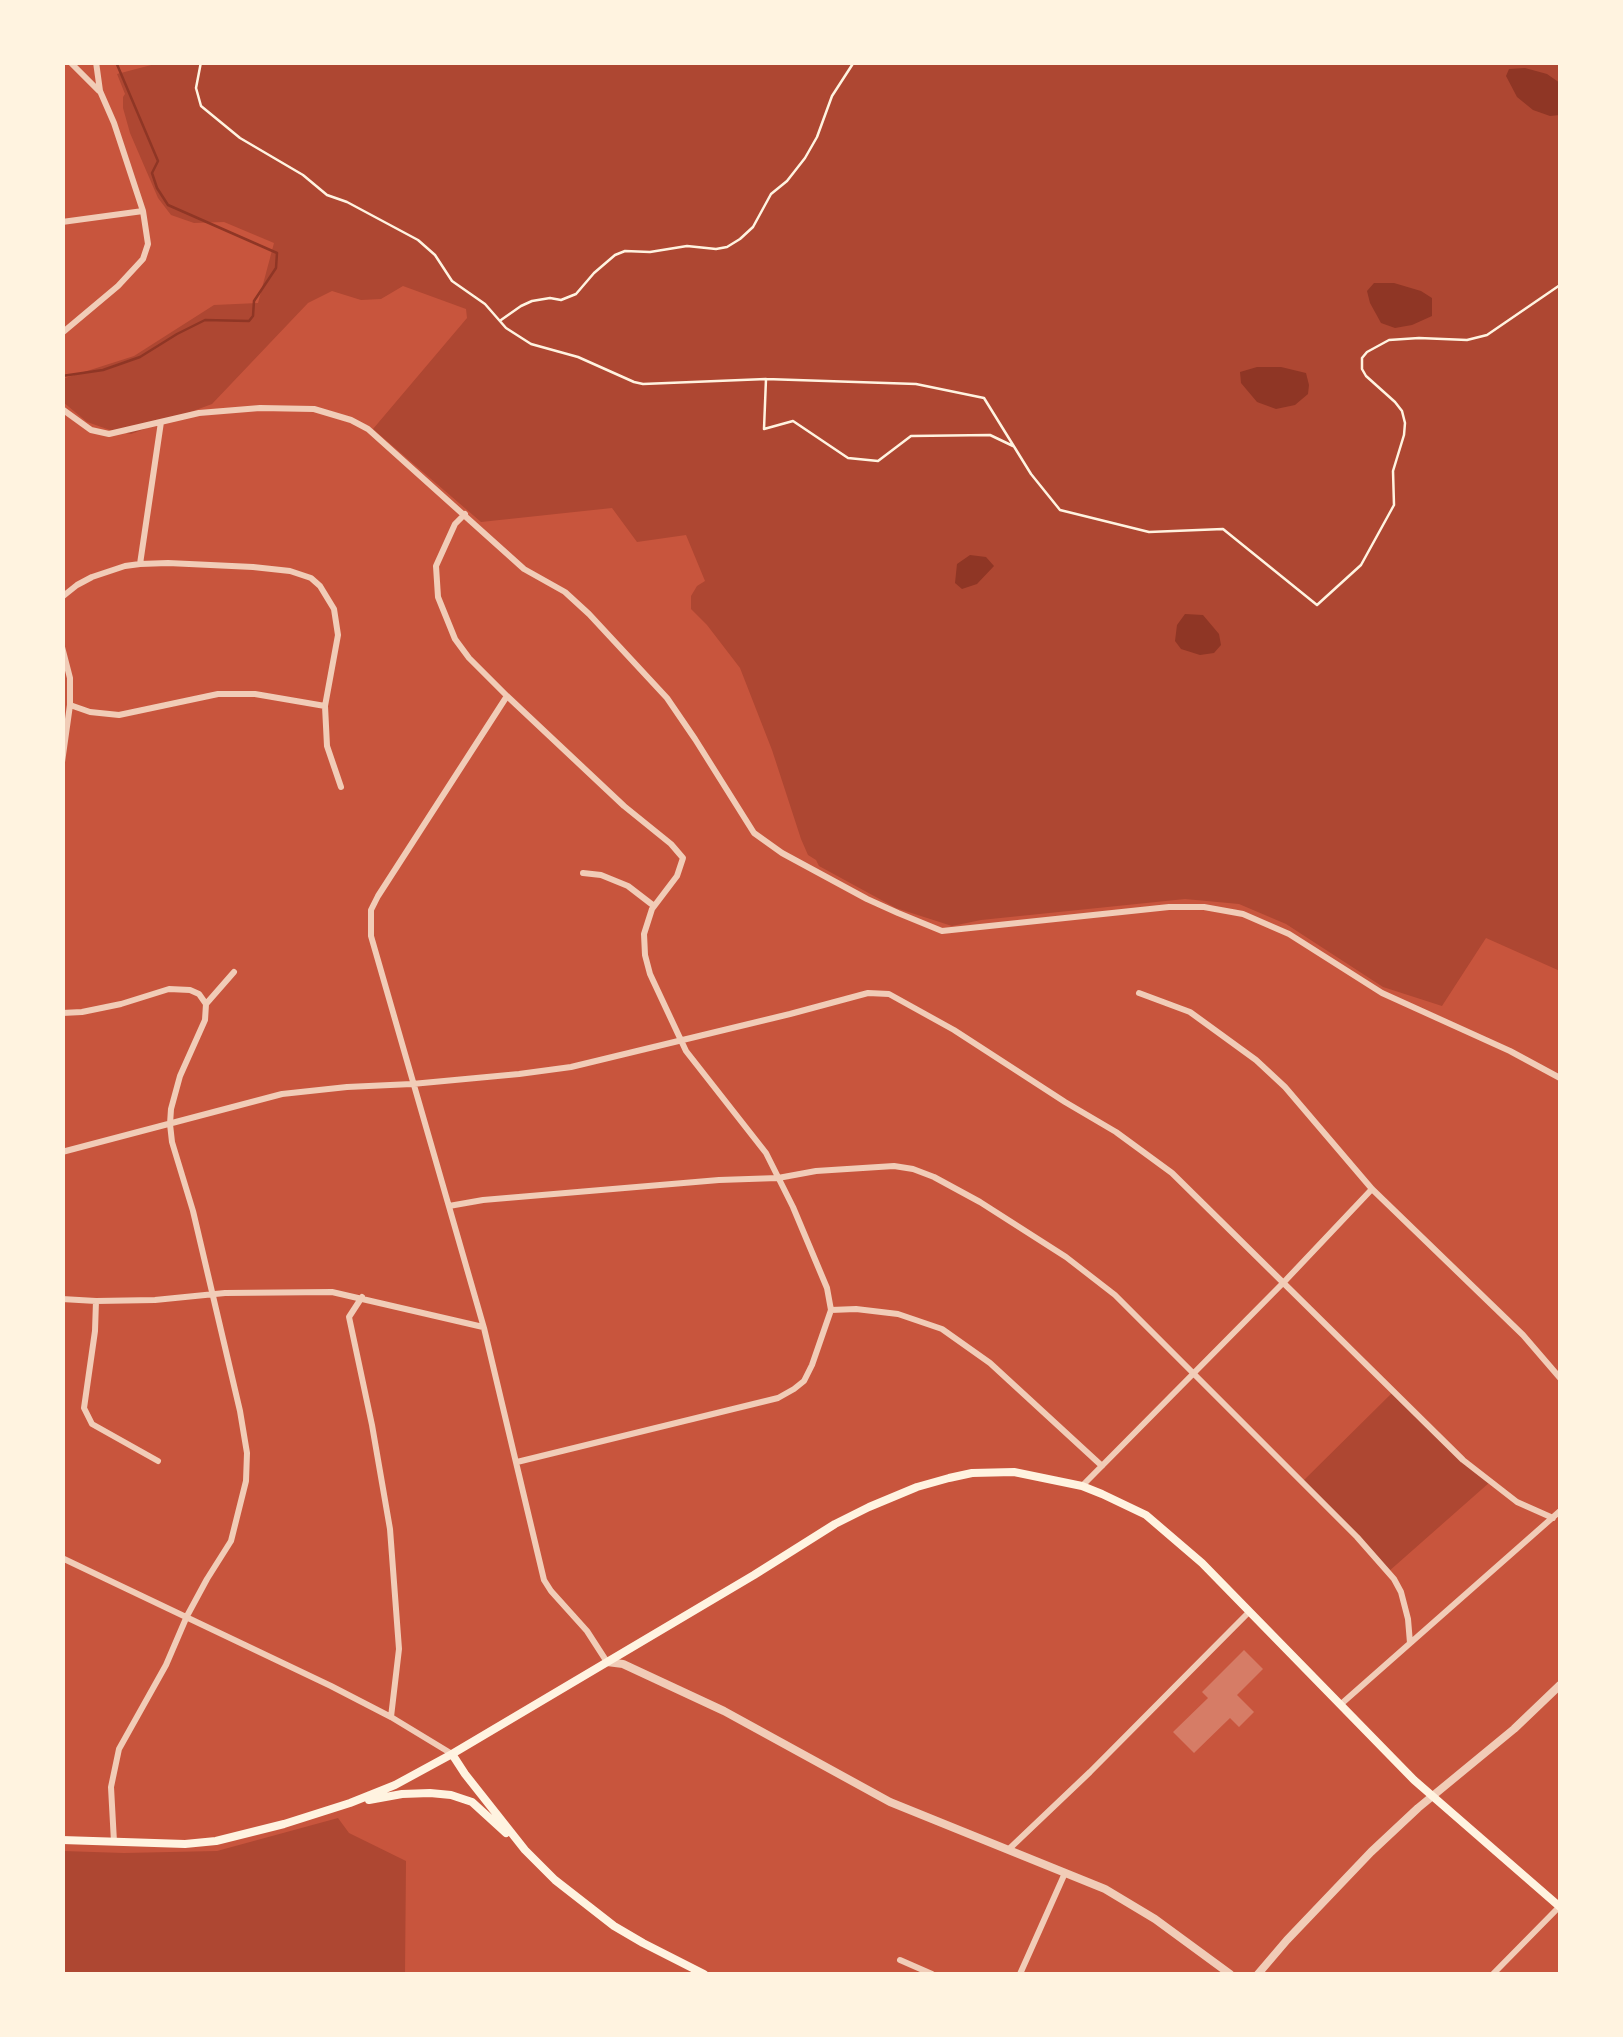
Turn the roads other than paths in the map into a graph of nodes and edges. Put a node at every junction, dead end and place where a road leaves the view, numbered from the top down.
1 (70, 62) edge
2 (96, 62) edge
3 (100, 92) junction
4 (143, 211) junction
5 (62, 222) edge
6 (62, 334) edge
7 (62, 409) edge
8 (161, 421) junction
9 (465, 514) junction
10 (140, 564) junction
11 (62, 597) edge
12 (62, 647) edge
13 (508, 696) junction
14 (70, 705) junction
15 (325, 706) junction
16 (62, 762) edge
17 (341, 787) dead end
18 (583, 874) dead end
19 (654, 906) junction
20 (234, 972) dead end
21 (1138, 994) dead end
22 (206, 1004) junction
23 (62, 1013) edge
24 (680, 1041) junction
25 (1560, 1078) edge
26 (412, 1084) junction
27 (170, 1124) junction
28 (62, 1152) edge
29 (778, 1178) junction
30 (1372, 1189) junction
31 (449, 1206) junction
32 (1284, 1282) junction
33 (213, 1294) junction
34 (362, 1298) junction
35 (62, 1299) edge
36 (96, 1301) junction
37 (831, 1310) junction
38 (484, 1328) junction
39 (1192, 1374) junction
40 (1560, 1378) edge
41 (158, 1462) dead end
42 (517, 1462) junction
43 (1102, 1466) junction
44 (1082, 1486) junction
45 (1560, 1511) edge
46 (1552, 1518) junction
47 (62, 1558) edge
48 (1249, 1612) junction
49 (187, 1616) junction
50 (1410, 1643) junction
51 (607, 1662) junction
52 (1560, 1686) edge
53 (1340, 1706) junction
54 (391, 1717) junction
55 (452, 1754) junction
56 (1433, 1796) junction
57 (350, 1804) junction
58 (62, 1840) edge
59 (114, 1844) junction
60 (525, 1850) junction
61 (1008, 1850) junction
62 (1065, 1873) junction
63 (1560, 1906) edge
64 (900, 1960) dead end
65 (704, 1974) edge
66 (932, 1974) edge
67 (1020, 1974) edge
68 (1230, 1974) edge
69 (1258, 1974) edge
70 (1493, 1974) edge

1 - 3 street
2 - 3 street
3 - 4 street
4 - 5 street
4 - 6 street
7 - 8 street
8 - 9 street
8 - 10 street
9 - 13 street
9 - 25 street
10 - 11 street
10 - 15 street
12 - 14 street
13 - 19 street
13 - 26 street
14 - 15 street
14 - 16 street
15 - 17 street
18 - 19 street
19 - 24 street
20 - 22 street
21 - 30 street
22 - 23 street
22 - 27 street
24 - 26 street
24 - 29 street
24 - 32 street
26 - 27 street
26 - 31 street
27 - 28 street
27 - 33 street
29 - 31 street
29 - 37 street
29 - 39 street
30 - 32 street
30 - 40 street
31 - 38 street
32 - 39 street
32 - 46 street
33 - 34 street
33 - 36 street
33 - 49 street
34 - 38 street
34 - 54 street
35 - 36 street
36 - 41 street
37 - 42 street
37 - 43 street
38 - 42 street
39 - 43 street
39 - 50 street
42 - 51 street
43 - 44 street
44 - 48 main road
44 - 51 main road
45 - 46 street
46 - 50 street
47 - 49 street
48 - 53 main road
48 - 61 street
49 - 54 street
49 - 59 street
50 - 53 street
51 - 55 main road
51 - 61 street
52 - 56 street
53 - 56 main road
54 - 55 street
55 - 57 main road
55 - 60 main road
56 - 63 main road
56 - 69 street
57 - 59 main road
57 - 60 main road
58 - 59 main road
60 - 65 main road
61 - 62 street
62 - 67 street
62 - 68 street
63 - 70 street
64 - 66 street

